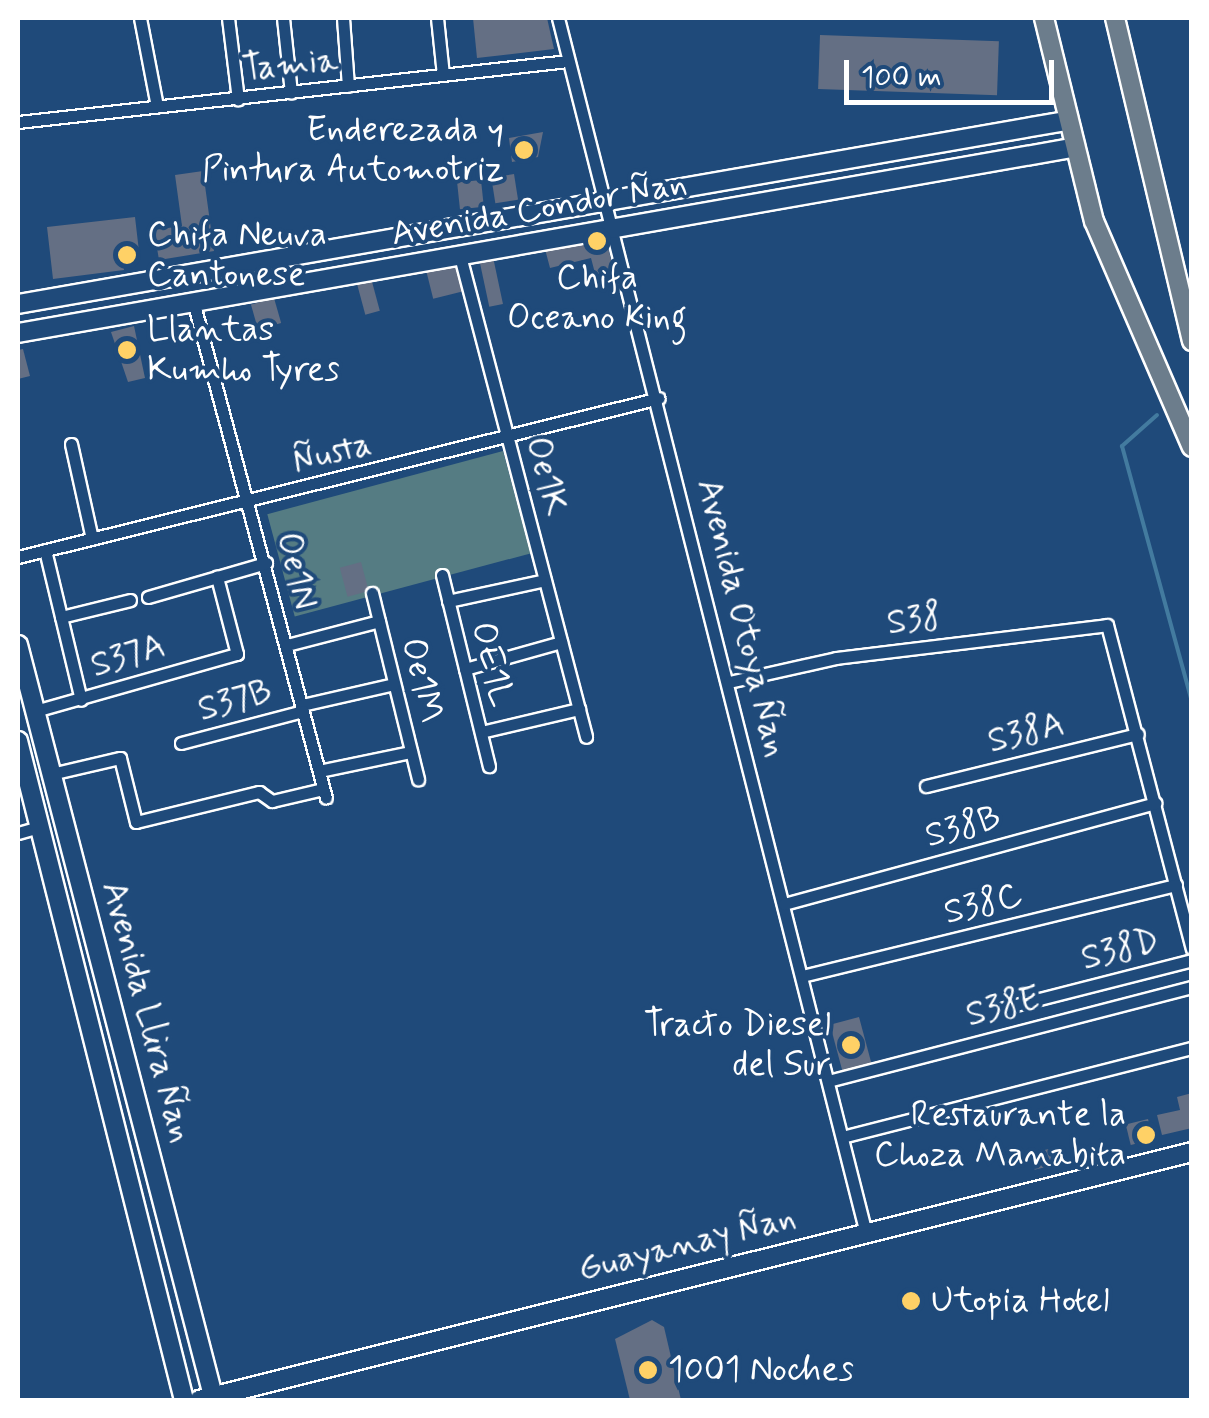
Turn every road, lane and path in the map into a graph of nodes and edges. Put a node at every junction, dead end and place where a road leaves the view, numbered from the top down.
1 (140, 18) edge
2 (228, 18) edge
3 (283, 18) edge
4 (343, 18) edge
5 (437, 18) edge
6 (558, 18) edge
7 (1044, 18) edge
8 (1115, 18) edge
9 (568, 61) junction
10 (443, 76) junction
11 (348, 86) junction
12 (291, 93) junction
13 (238, 98) junction
14 (157, 106) junction
15 (18, 122) edge
16 (1065, 122) junction
17 (1072, 148) junction
18 (609, 202) junction
19 (617, 229) junction
20 (460, 256) junction
21 (193, 300) junction
22 (18, 304) edge
23 (18, 332) edge
24 (1192, 341) edge
25 (659, 398) junction
26 (507, 437) junction
27 (71, 444) dead end
28 (1192, 447) edge
29 (250, 503) junction
30 (92, 539) junction
31 (45, 550) junction
32 (18, 557) edge
33 (266, 563) junction
34 (442, 574) dead end
35 (217, 578) junction
36 (544, 580) junction
37 (372, 593) dead end
38 (148, 597) dead end
39 (130, 600) dead end
40 (448, 601) junction
41 (61, 617) junction
42 (379, 621) junction
43 (561, 642) junction
44 (18, 644) edge
45 (286, 645) junction
46 (465, 668) junction
47 (729, 682) junction
48 (394, 684) junction
49 (81, 700) junction
50 (302, 708) junction
51 (578, 709) junction
52 (35, 711) junction
53 (481, 732) junction
54 (1138, 734) junction
55 (586, 738) dead end
56 (18, 740) edge
57 (181, 743) dead end
58 (411, 752) junction
59 (489, 766) dead end
60 (319, 771) junction
61 (51, 774) junction
62 (418, 779) dead end
63 (926, 786) dead end
64 (1156, 803) junction
65 (39, 827) junction
66 (18, 833) edge
67 (1176, 885) junction
68 (784, 904) junction
69 (1192, 948) edge
70 (1192, 960) edge
71 (802, 976) junction
72 (1192, 987) edge
73 (1004, 1008) dead end
74 (1192, 1048) edge
75 (828, 1080) junction
76 (842, 1137) junction
77 (1192, 1152) edge
78 (866, 1232) junction
79 (209, 1399) edge
80 (184, 1400) edge

1 - 14 street
2 - 13 street
3 - 12 street
4 - 11 street
5 - 10 street
6 - 9 street, Avenida Otoya Ñan
7 - 16 main road
8 - 24 main road
9 - 10 street, Tamia
9 - 18 street, Avenida Otoya Ñan
10 - 11 street, Tamia
11 - 12 street, Tamia
12 - 13 street, Tamia
13 - 14 street, Tamia
14 - 15 street, Tamia
16 - 17 main road
16 - 18 main road, Avenida Condor Ñan
17 - 19 main road, Avenida Condor Ñan
17 - 28 main road
18 - 19 street, Avenida Otoya Ñan
18 - 22 main road, Avenida Condor Ñan
19 - 20 main road, Avenida Condor Ñan
19 - 25 street, Avenida Otoya Ñan
20 - 21 main road, Avenida Condor Ñan
20 - 26 street, Oe1K
21 - 23 main road, Avenida Condor Ñan
21 - 29 street, Oe1N
25 - 26 street, Ñusta
25 - 47 street, Avenida Otoya Ñan
26 - 29 street, Ñusta
26 - 36 street, Oe1K
27 - 30 street
29 - 30 street, Ñusta
29 - 33 street, Oe1N
30 - 31 street, Ñusta
31 - 32 street, Ñusta
31 - 41 street
33 - 35 street
33 - 45 street, Oe1N
34 - 40 street, OE1L
35 - 38 street
35 - 49 street, S37A
36 - 40 street
36 - 43 street, Oe1K
37 - 42 street, Oe1M
39 - 41 street
40 - 46 street, OE1L
41 - 49 street
42 - 45 street
42 - 48 street, Oe1M
43 - 46 street
43 - 51 street, Oe1K
44 - 52 main road, Avenida Llira Ñan
45 - 50 street, Oe1N
46 - 53 street, OE1L
47 - 54 street, S38
47 - 68 street, Avenida Otoya Ñan
48 - 50 street, S37B
48 - 58 street, Oe1M
49 - 52 street, S37A
50 - 57 street, S37B
50 - 60 street, Oe1N
51 - 53 street
51 - 55 street, Oe1K
52 - 61 main road, Avenida Llira Ñan
53 - 59 street, OE1L
54 - 63 street, S38A
54 - 64 street
56 - 65 main road, Avenida Llira Ñan
58 - 60 street
58 - 62 street, Oe1M
60 - 61 street, Oe1N
61 - 79 main road, Avenida Llira Ñan
64 - 67 street
64 - 68 street, S38B
65 - 66 street
65 - 80 main road, Avenida Llira Ñan
67 - 69 street
67 - 71 street, S38C
68 - 71 street, Avenida Otoya Ñan
70 - 73 street, S38D
71 - 75 street, Avenida Otoya Ñan
72 - 75 street, S38E
74 - 76 street
75 - 76 street, Avenida Otoya Ñan
76 - 78 street, Avenida Otoya Ñan
77 - 78 main road, Guayanay Ñan
78 - 79 main road, Guayanay Ñan

